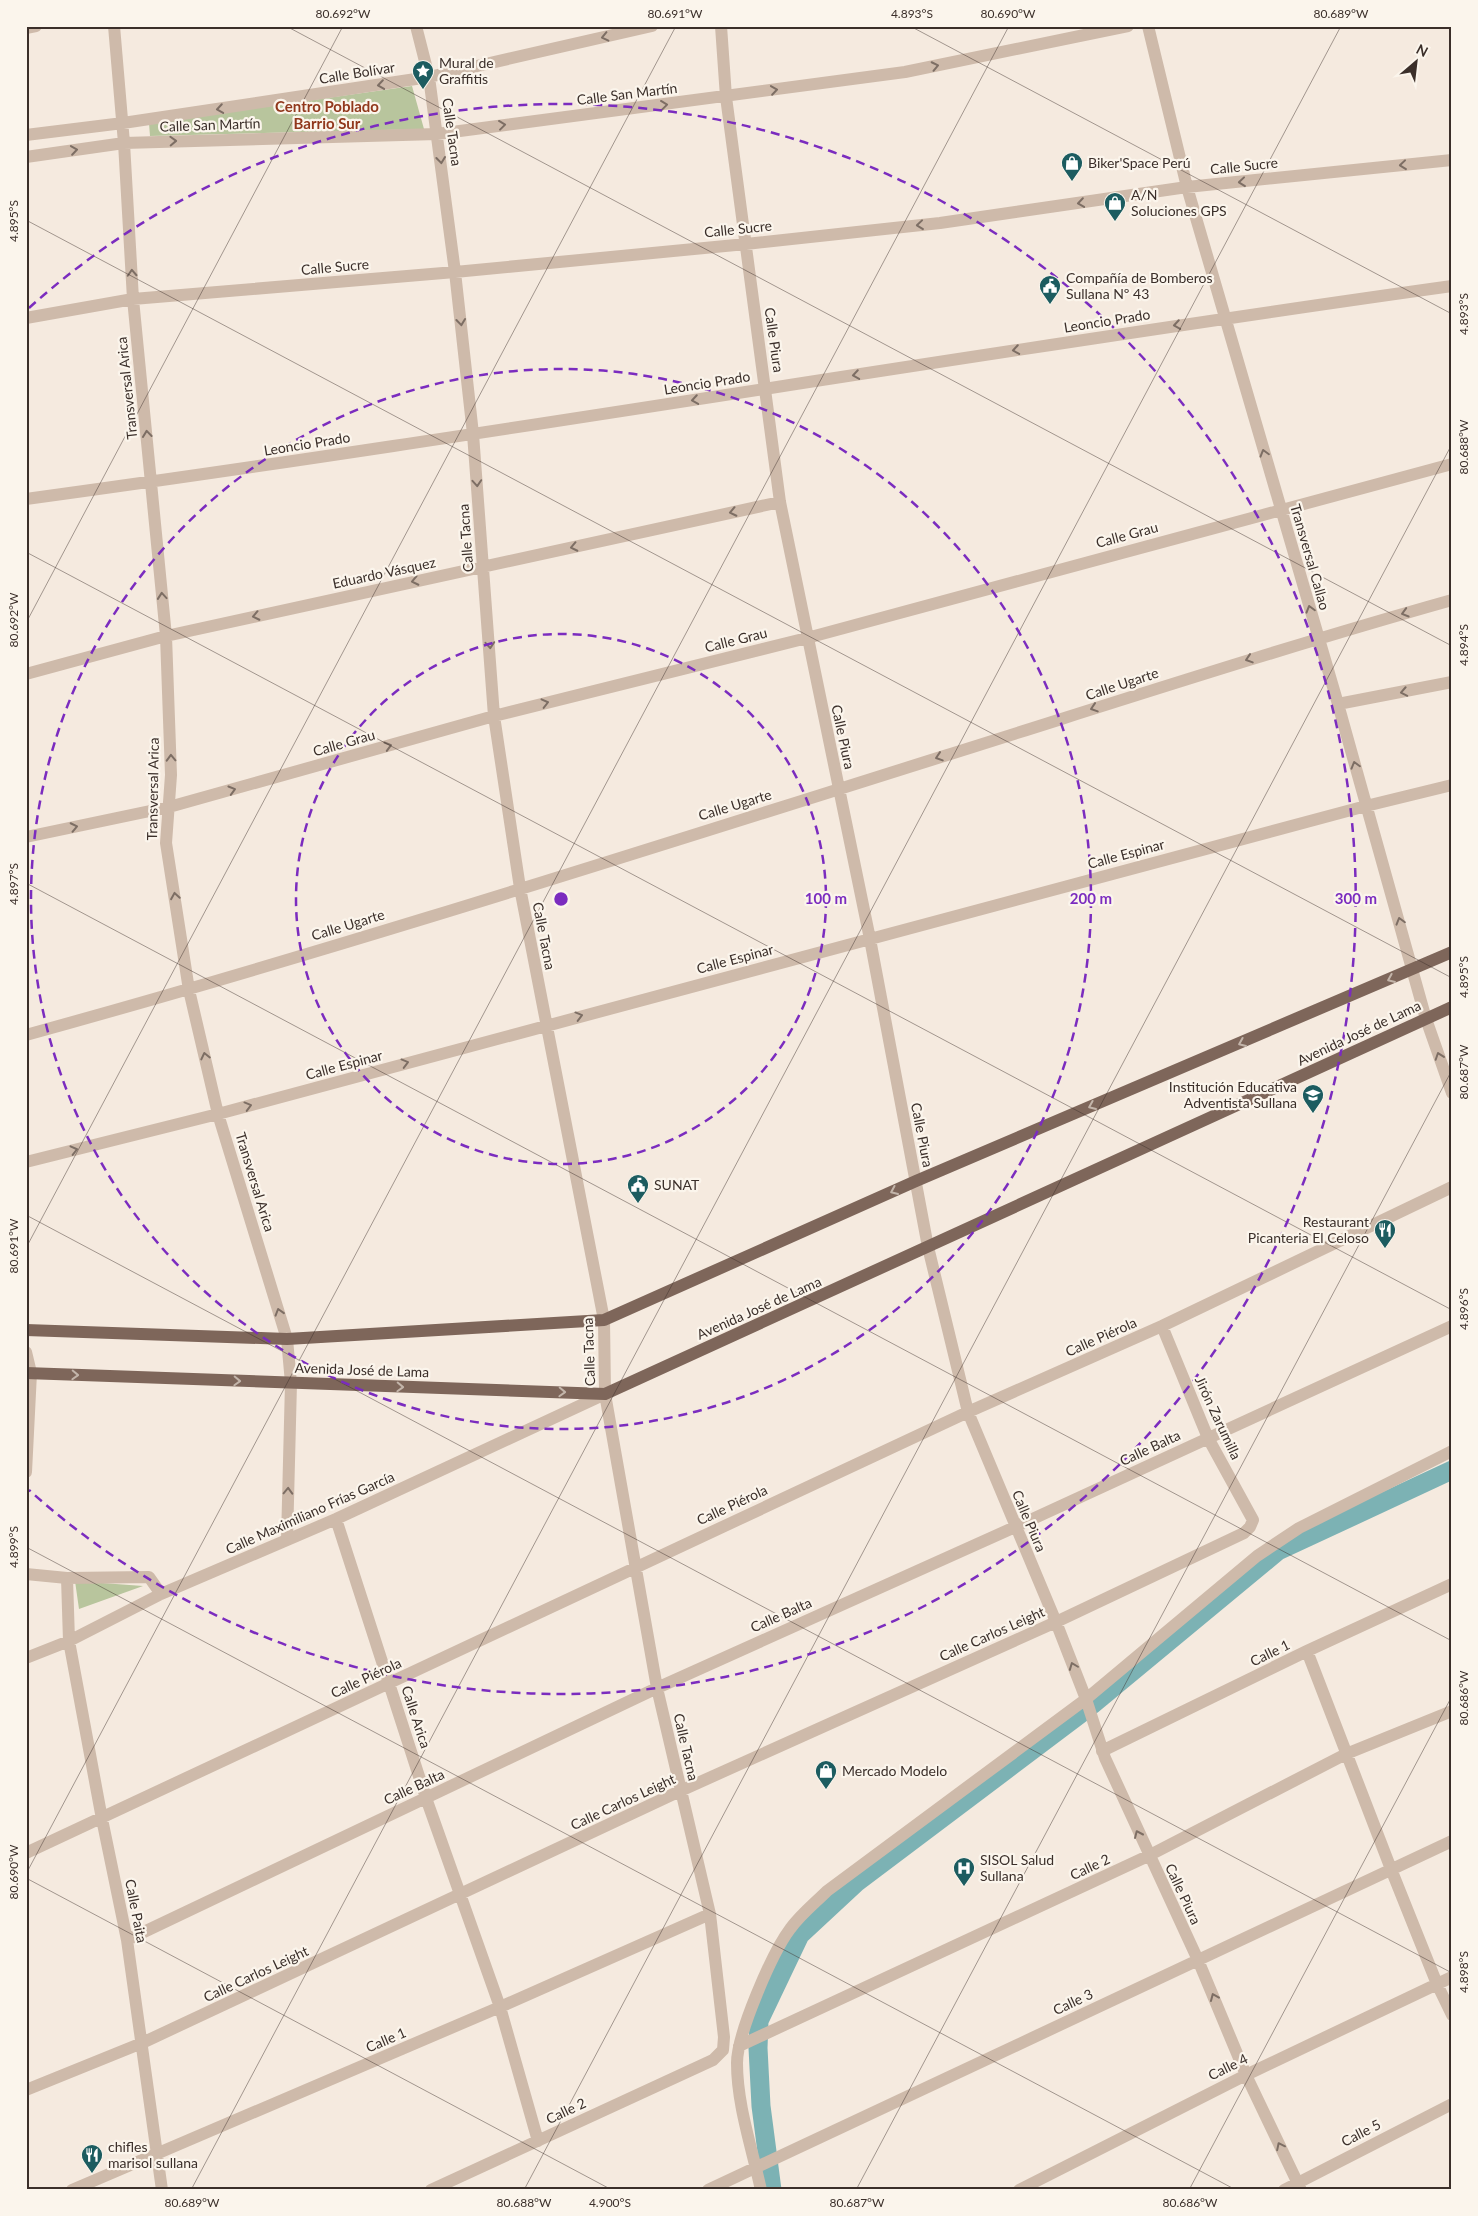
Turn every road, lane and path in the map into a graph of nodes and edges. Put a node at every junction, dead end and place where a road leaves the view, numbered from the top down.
1 (36, 26) edge
2 (114, 26) edge
3 (416, 26) edge
4 (652, 26) edge
5 (720, 26) edge
6 (1128, 26) edge
7 (1148, 26) edge
8 (26, 28) edge
9 (429, 77) junction
10 (726, 97) junction
11 (123, 123) junction
12 (437, 134) junction
13 (26, 135) edge
14 (124, 142) junction
15 (26, 157) edge
16 (1452, 160) edge
17 (1187, 188) junction
18 (746, 244) junction
19 (455, 272) junction
20 (1452, 286) edge
21 (133, 299) junction
22 (26, 318) edge
23 (1225, 318) junction
24 (765, 390) junction
25 (473, 434) junction
26 (1452, 464) edge
27 (152, 482) junction
28 (26, 500) edge
29 (780, 502) junction
30 (1281, 509) junction
31 (483, 566) junction
32 (1452, 600) edge
33 (166, 636) junction
34 (807, 638) junction
35 (1318, 638) junction
36 (26, 674) edge
37 (1452, 682) edge
38 (1338, 704) junction
39 (494, 716) junction
40 (1452, 785) edge
41 (838, 789) junction
42 (1366, 806) junction
43 (169, 807) junction
44 (26, 837) edge
45 (520, 888) junction
46 (870, 939) junction
47 (1452, 952) edge
48 (1414, 970) junction
49 (189, 990) junction
50 (1452, 1007) edge
51 (1426, 1019) junction
52 (546, 1025) junction
53 (26, 1035) edge
54 (1452, 1093) edge
55 (218, 1114) junction
56 (26, 1162) edge
57 (916, 1181) junction
58 (1452, 1186) edge
59 (928, 1247) junction
60 (604, 1320) junction
61 (1162, 1326) junction
62 (1452, 1326) edge
63 (26, 1330) edge
64 (287, 1339) junction
65 (26, 1352) edge
66 (28, 1373) edge
67 (291, 1383) junction
68 (605, 1394) junction
69 (968, 1412) junction
70 (1208, 1438) junction
71 (1452, 1451) edge
72 (26, 1472) edge
73 (336, 1519) junction
74 (1253, 1520) joint
75 (1015, 1527) junction
76 (287, 1540) junction
77 (636, 1567) junction
78 (26, 1574) edge
79 (67, 1578) junction
80 (1452, 1584) edge
81 (161, 1594) junction
82 (1056, 1622) junction
83 (69, 1641) junction
84 (1307, 1651) junction
85 (26, 1658) edge
86 (389, 1684) junction
87 (657, 1688) junction
88 (1086, 1699) junction
89 (1452, 1711) edge
90 (1102, 1750) junction
91 (1346, 1754) junction
92 (680, 1791) junction
93 (426, 1798) junction
94 (102, 1818) junction
95 (1452, 1841) edge
96 (26, 1853) edge
97 (1148, 1856) junction
98 (1391, 1870) junction
99 (461, 1896) junction
100 (710, 1914) junction
101 (127, 1940) junction
102 (1198, 1960) junction
103 (1452, 1977) edge
104 (1437, 1984) junction
105 (500, 2007) junction
106 (1452, 2015) edge
107 (142, 2043) junction
108 (739, 2046) junction
109 (713, 2060) joint
110 (1246, 2075) junction
111 (26, 2090) edge
112 (1452, 2104) edge
113 (538, 2140) junction
114 (157, 2154) junction
115 (756, 2167) junction
116 (1299, 2186) edge
117 (72, 2190) edge
118 (162, 2190) edge
119 (431, 2190) edge
120 (708, 2190) edge
121 (761, 2190) edge
122 (1019, 2190) edge
123 (1284, 2190) edge

1 - 8 street
2 - 11 street, Transversal Arica
3 - 9 street, Calle Tacna
4 -> 9 street, Calle Bolívar
5 - 10 street, Calle Piura
10 -> 6 street, Calle San Martín
7 - 17 street, Transversal Callao
9 -> 11 street, Calle Bolívar
9 - 12 street, Calle Tacna
12 -> 10 street, Calle San Martín
10 - 18 street, Calle Piura
11 - 13 street, Calle Bolívar
11 - 14 street, Transversal Arica
14 -> 12 street, Calle San Martín
12 -> 19 street, Calle Tacna
15 -> 14 street, Calle San Martín
21 -> 14 street, Transversal Arica
16 -> 17 street, Calle Sucre
17 -> 18 street, Calle Sucre
17 - 23 street, Transversal Callao
18 - 19 street, Calle Sucre
18 - 24 street, Calle Piura
19 - 21 street, Calle Sucre
19 -> 25 street, Calle Tacna
20 - 23 street, Leoncio Prado
21 - 22 street, Calle Sucre
27 -> 21 street, Transversal Arica
23 -> 24 street, Leoncio Prado
30 -> 23 street, Transversal Callao
24 -> 25 street, Leoncio Prado
24 - 29 street, Calle Piura
25 - 27 street, Leoncio Prado
25 -> 31 street, Calle Tacna
26 - 30 street, Calle Grau
27 - 28 street, Leoncio Prado
33 -> 27 street, Transversal Arica
29 -> 31 street, Eduardo Vásquez
29 - 34 street, Calle Piura
30 - 34 street, Calle Grau
35 -> 30 street, Transversal Callao
31 -> 33 street, Eduardo Vásquez
31 -> 39 street, Calle Tacna
32 -> 35 street, Calle Ugarte
33 - 36 street, Eduardo Vásquez
43 -> 33 street, Transversal Arica
39 -> 34 street, Calle Grau
34 - 41 street, Calle Piura
35 - 38 street, Transversal Callao
35 -> 41 street, Calle Ugarte
37 -> 38 street
42 -> 38 street, Transversal Callao
43 -> 39 street, Calle Grau
39 - 45 street, Calle Tacna
40 - 42 street, Calle Espinar
41 - 45 street, Calle Ugarte
41 - 46 street, Calle Piura
42 - 46 street, Calle Espinar
48 -> 42 street, Transversal Callao
44 -> 43 street, Calle Grau
49 -> 43 street, Transversal Arica
45 - 49 street, Calle Ugarte
45 - 52 street, Calle Tacna
52 -> 46 street, Calle Espinar
46 - 57 street, Calle Piura
47 - 48 main road
48 - 51 street, Transversal Callao
48 -> 57 main road
49 - 53 street, Calle Ugarte
55 -> 49 street, Transversal Arica
50 - 51 main road, Avenida José de Lama
54 -> 51 street, Transversal Callao
51 - 59 main road, Avenida José de Lama
55 -> 52 street, Calle Espinar
52 - 60 street, Calle Tacna
56 -> 55 street, Calle Espinar
64 -> 55 street, Transversal Arica
57 - 59 street, Calle Piura
57 -> 60 main road
58 - 61 street, Calle Piérola
59 - 68 main road, Avenida José de Lama
59 - 69 street, Calle Piura
60 - 64 main road
60 - 68 street, Calle Tacna
61 - 69 street, Calle Piérola
61 - 70 street, Jirón Zarumilla
62 - 70 street, Calle Balta
63 - 64 main road
64 - 67 street, Transversal Arica
65 - 66 street
66 -> 67 main road, Avenida José de Lama
66 - 72 street
67 -> 68 main road, Avenida José de Lama
76 -> 67 street, Transversal Arica
68 - 73 street, Calle Maximiliano Frías García
68 - 77 street, Calle Tacna
69 - 75 street, Calle Piura
69 - 77 street, Calle Piérola
70 - 74 street, Jirón Zarumilla
70 - 75 street, Calle Balta
71 - 88 street
73 - 76 street, Calle Maximiliano Frías García
73 - 86 street, Calle Arica
74 - 82 street, Calle Carlos Leight
75 - 82 street, Calle Piura
75 - 87 street, Calle Balta
76 - 81 street, Calle Maximiliano Frías García
77 - 86 street, Calle Piérola
77 - 87 street, Calle Tacna
78 - 79 street
79 - 81 street
79 - 83 street, Calle Paita
80 - 84 street, Calle 1
81 - 83 street, Calle Maximiliano Frías García
88 -> 82 street, Calle Piura
82 - 92 street, Calle Carlos Leight
83 - 85 street, Calle Maximiliano Frías García
83 - 94 street, Calle Paita
84 - 90 street, Calle 1
84 - 91 street
86 - 93 street, Calle Arica
86 - 94 street, Calle Piérola
87 - 92 street, Calle Tacna
87 - 93 street, Calle Balta
88 - 90 street, Calle Piura
88 - 108 street
89 - 91 street, Calle 2
97 -> 90 street, Calle Piura
91 - 97 street, Calle 2
91 - 98 street
92 - 99 street, Calle Carlos Leight
92 - 100 street, Calle Tacna
93 - 99 street, Calle Arica
93 - 101 street, Calle Balta
94 - 96 street, Calle Piérola
94 - 101 street, Calle Paita
95 - 98 street, Calle 3
97 - 102 street, Calle Piura
97 - 108 street, Calle 2
98 - 102 street, Calle 3
98 - 104 street
99 - 105 street, Calle Arica
99 - 107 street, Calle Carlos Leight
100 - 105 street, Calle 1
100 - 109 street, Calle Tacna
101 - 107 street, Calle Paita
110 -> 102 street, Calle Piura
102 - 115 street, Calle 3
103 - 104 street, Calle 4
104 - 106 street
104 - 110 street, Calle 4
105 - 113 street, Calle Arica
105 - 114 street, Calle 1
107 - 111 street, Calle Carlos Leight
107 - 114 street, Calle Paita
108 - 115 street
109 - 113 street, Calle 2
116 -> 110 street, Calle Piura
110 - 122 street, Calle 4
112 - 116 street, Calle 5
113 - 119 street, Calle 2
114 - 117 street, Calle 1
114 - 118 street, Calle Paita
115 - 120 street, Calle 3
115 - 121 street
116 - 123 street, Calle 5

